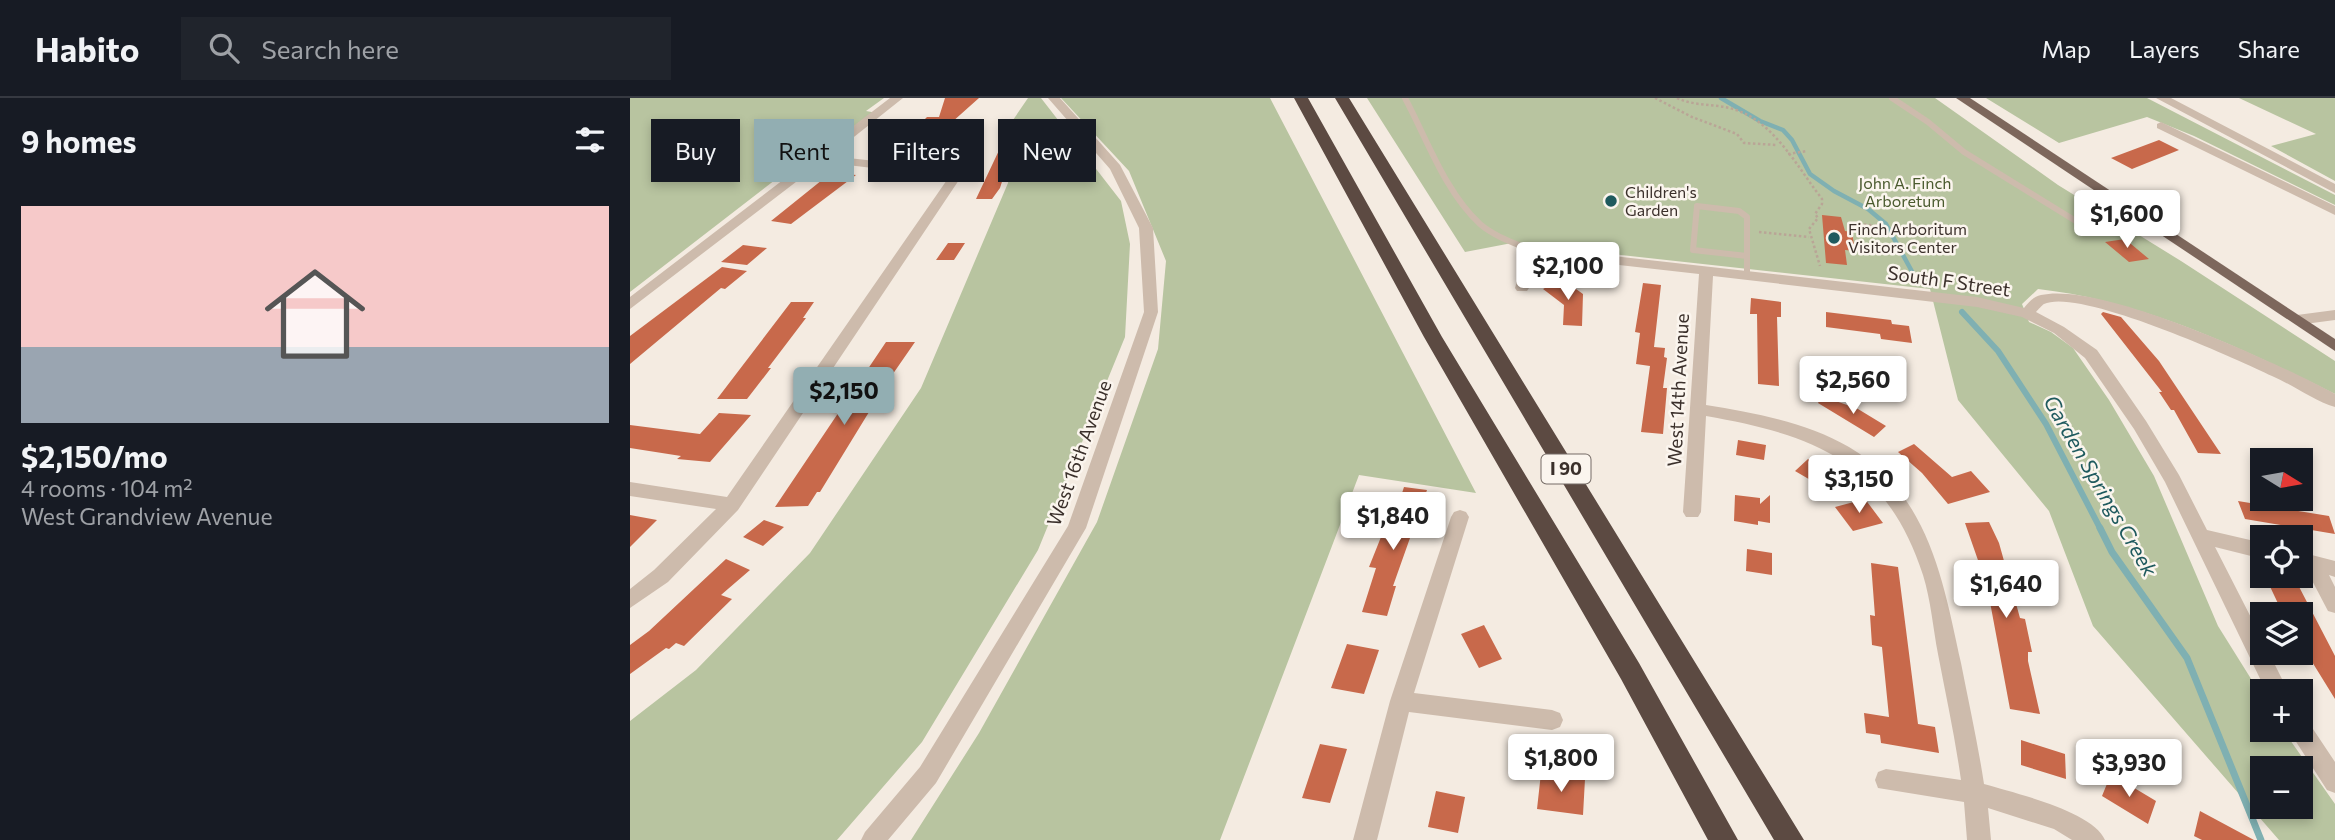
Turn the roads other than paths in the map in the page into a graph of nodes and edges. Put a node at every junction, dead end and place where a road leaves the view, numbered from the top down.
1 (897, 98) edge
2 (1054, 98) edge
3 (1301, 98) edge
4 (1342, 98) edge
5 (1405, 98) edge
6 (1892, 98) edge
7 (1962, 98) edge
8 (2162, 98) edge
9 (2161, 126) dead end
10 (854, 130) edge
11 (854, 162) edge
12 (786, 182) edge
13 (2335, 188) edge
14 (2335, 211) edge
15 (2092, 230) dead end
16 (1533, 251) junction
17 (1747, 256) junction
18 (1706, 271) junction
19 (1747, 276) junction
20 (1522, 288) dead end
21 (630, 304) edge
22 (2027, 313) junction
23 (2335, 316) edge
24 (2297, 320) junction
25 (2335, 346) edge
26 (2335, 401) edge
27 (1698, 409) junction
28 (630, 489) edge
29 (732, 505) junction
30 (1692, 512) dead end
31 (1460, 517) dead end
32 (2198, 535) junction
33 (2250, 548) edge
34 (2313, 564) edge
35 (2335, 569) edge
36 (2313, 571) edge
37 (630, 600) edge
38 (2335, 605) edge
39 (2271, 679) edge
40 (1401, 701) junction
41 (1552, 720) dead end
42 (2309, 742) edge
43 (1886, 780) dead end
44 (2335, 782) edge
45 (1976, 793) junction
46 (873, 840) edge
47 (1364, 840) edge
48 (1724, 840) edge
49 (1790, 840) edge
50 (1979, 840) edge
51 (2094, 840) edge

1 - 10 street
2 - 46 street, West 16th Avenue
3 - 48 highway, I 90
4 - 49 highway, I 90
5 - 16 lane
6 - 15 lane
7 - 24 main road
8 - 13 street
9 - 14 street
11 - 29 street
12 - 21 street
16 - 18 street, South F Street
16 - 20 street
17 - 17 lane
17 - 19 lane
18 - 19 street, South F Street
18 - 27 street, West 14th Avenue
19 - 22 street, South F Street
22 - 26 street, South F Street
22 - 32 street
23 - 24 street
24 - 25 main road
27 - 30 street, West 14th Avenue
27 - 45 street
28 - 29 street
29 - 37 street
31 - 40 street
32 - 33 street
32 - 39 street
34 - 35 street
36 - 38 street
40 - 41 street
40 - 47 street
42 - 44 street
43 - 45 street
45 - 50 street
45 - 51 street

